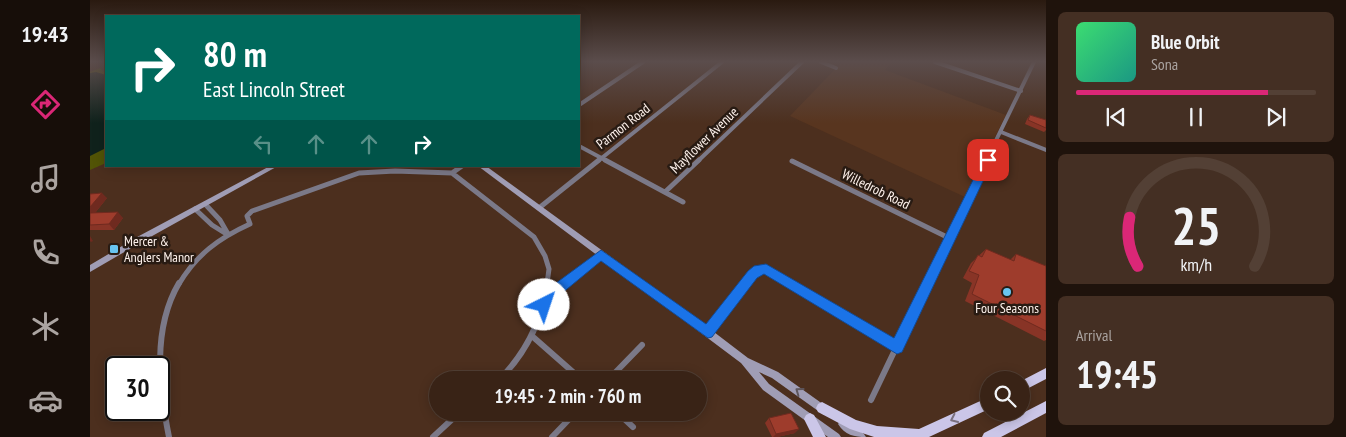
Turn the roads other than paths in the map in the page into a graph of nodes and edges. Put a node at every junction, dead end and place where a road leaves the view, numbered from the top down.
1 (613, 82) edge
2 (696, 82) edge
3 (781, 82) edge
4 (995, 82) edge
5 (1025, 82) edge
6 (1021, 91) junction
7 (580, 105) edge
8 (1001, 132) junction
9 (580, 146) edge
10 (1046, 150) edge
11 (601, 157) junction
12 (792, 160) dead end
13 (273, 167) edge
14 (461, 167) edge
15 (482, 167) edge
16 (452, 173) junction
17 (665, 192) junction
18 (683, 202) dead end
19 (205, 204) junction
20 (539, 208) junction
21 (196, 209) junction
22 (228, 235) junction
23 (949, 238) junction
24 (601, 254) junction
25 (90, 269) edge
26 (546, 294) junction
27 (708, 332) junction
28 (532, 336) junction
29 (642, 345) dead end
30 (897, 347) junction
31 (744, 360) junction
32 (508, 371) edge
33 (573, 371) edge
34 (617, 371) edge
35 (1046, 373) edge
36 (1030, 382) edge
37 (871, 400) dead end
38 (980, 407) edge
39 (1046, 407) edge
40 (822, 408) junction
41 (810, 419) junction
42 (450, 421) edge
43 (567, 421) edge
44 (627, 421) edge
45 (633, 427) dead end
46 (917, 436) edge
47 (170, 437) edge
48 (433, 437) edge
49 (552, 437) edge
50 (820, 437) edge
51 (836, 437) edge
52 (861, 437) edge
53 (988, 437) edge

1 - 7 street
2 - 11 street, Parmon Road
3 - 17 street, Mayflower Avenue
4 - 6 street
5 - 6 street
6 - 8 street
8 - 10 street
8 - 23 street
9 - 11 street
11 - 17 street
11 - 20 street, Parmon Road
12 - 23 street, Willedrob Road
13 - 19 main road
14 - 16 street
15 - 20 main road
16 - 22 street
16 - 26 street
17 - 18 street
19 - 21 main road
19 - 22 street
20 - 24 main road
21 - 22 street
21 - 25 main road
22 - 47 street
23 - 30 street
24 - 26 street
24 - 27 main road
26 - 28 street
27 - 30 street
27 - 31 main road
28 - 32 street
28 - 33 street
29 - 34 street
30 - 37 street
40 -> 31 main road
31 - 41 main road
35 - 36 highway
38 -> 46 highway
39 - 53 highway
40 - 46 highway
40 - 52 main road
41 - 50 highway
41 - 51 main road
42 - 48 street
43 - 49 street
44 - 45 street

